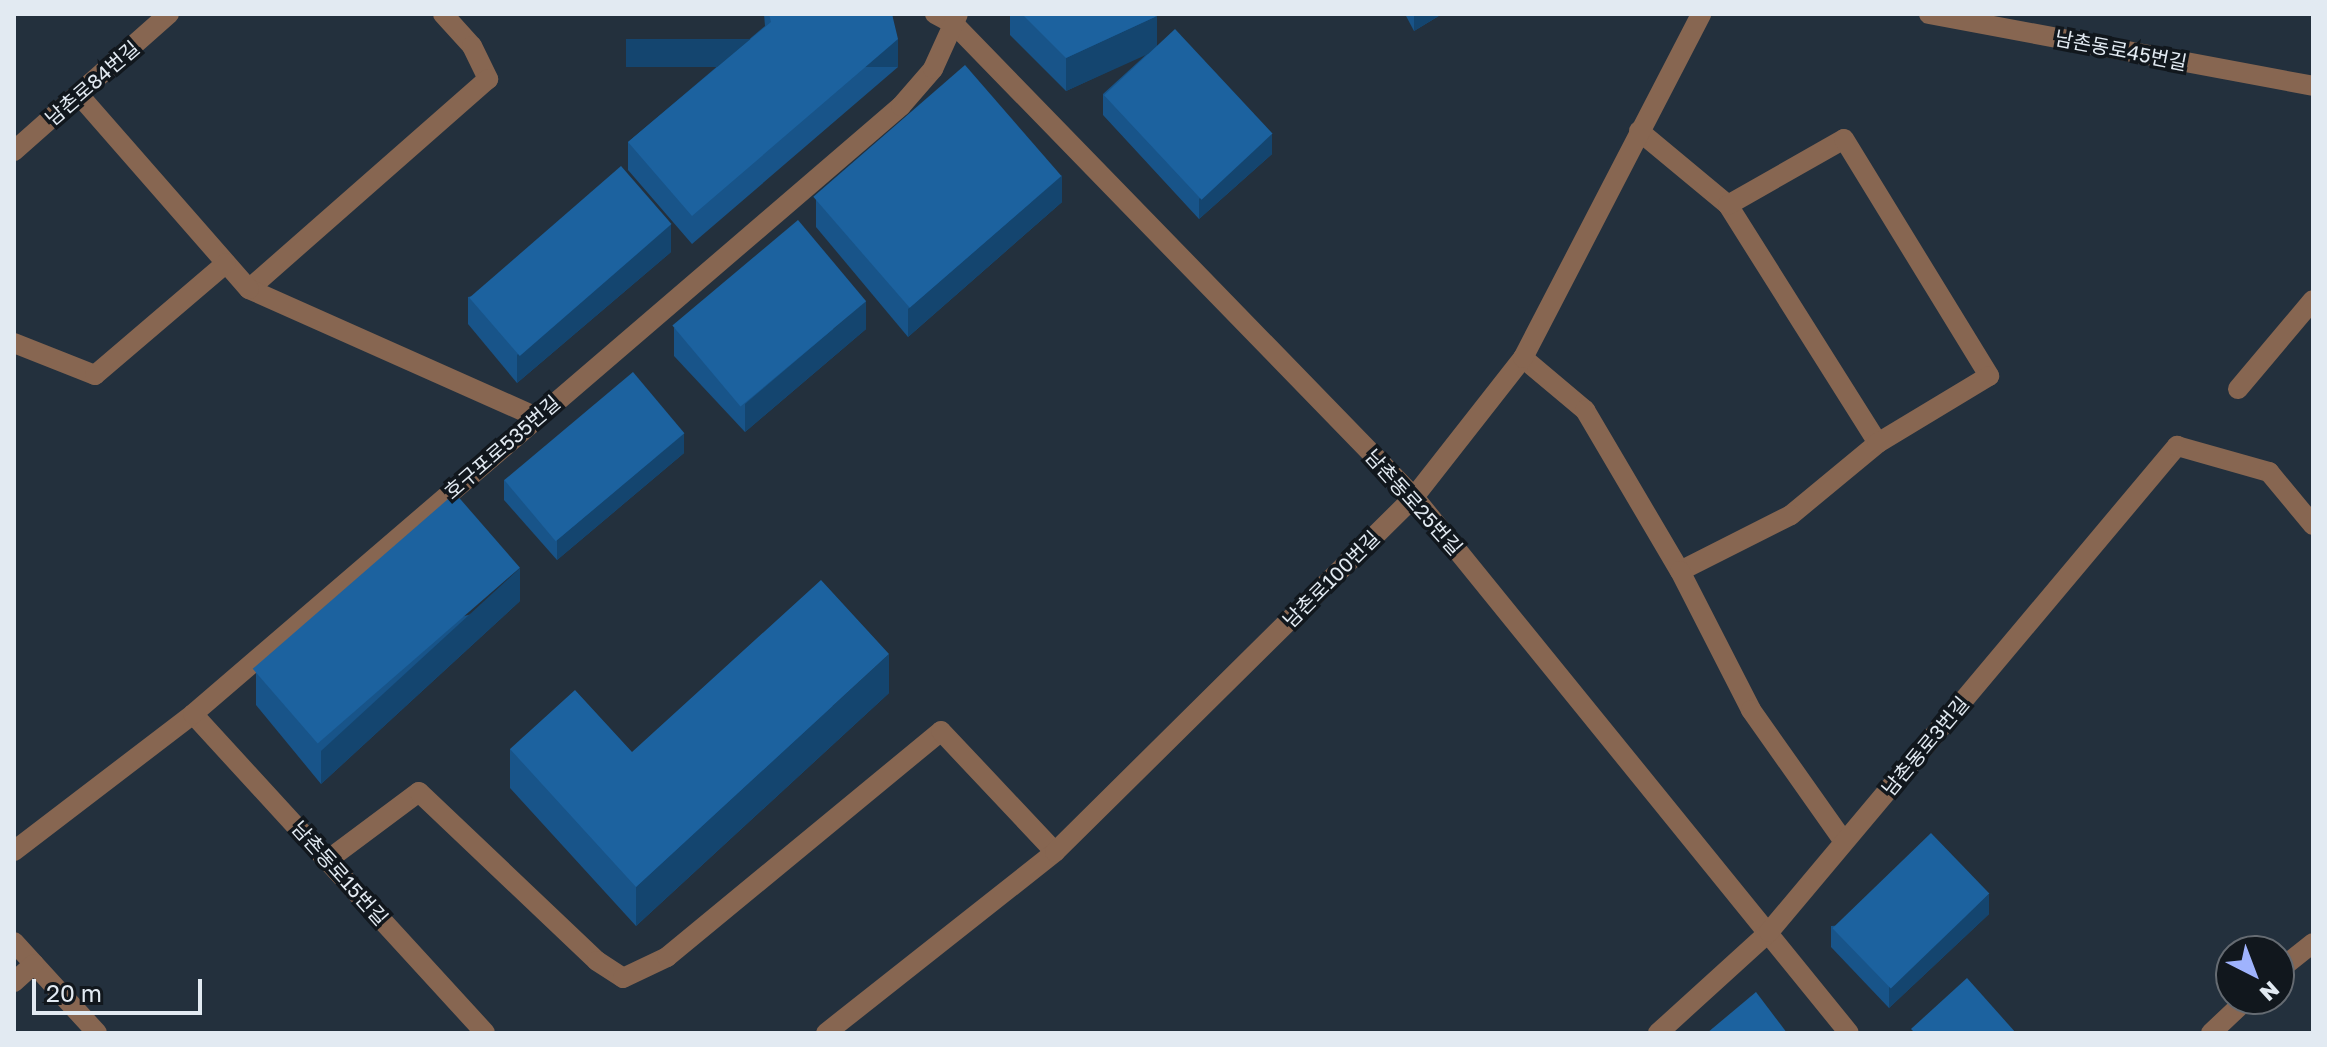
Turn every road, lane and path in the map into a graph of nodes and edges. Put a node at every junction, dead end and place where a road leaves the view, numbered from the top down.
1 (169, 14) edge
2 (443, 14) edge
3 (935, 14) edge
4 (1701, 14) edge
5 (1929, 14) edge
6 (956, 19) edge
7 (2313, 86) edge
8 (79, 95) junction
9 (1639, 131) junction
10 (14, 151) edge
11 (1728, 205) junction
12 (226, 263) junction
13 (249, 289) junction
14 (2313, 300) edge
15 (14, 343) edge
16 (1523, 358) junction
17 (2238, 389) dead end
18 (537, 417) junction
19 (1878, 443) junction
20 (1414, 497) junction
21 (2313, 525) edge
22 (1680, 571) junction
23 (193, 714) junction
24 (1844, 842) junction
25 (14, 851) edge
26 (1055, 852) junction
27 (329, 859) junction
28 (1769, 932) junction
29 (14, 942) edge
30 (2313, 943) edge
31 (2295, 957) edge
32 (34, 964) junction
33 (14, 982) edge
34 (2230, 1015) edge
35 (97, 1033) edge
36 (485, 1033) edge
37 (826, 1033) edge
38 (1658, 1033) edge
39 (1849, 1033) edge
40 (2211, 1033) edge

1 - 8 street, 남촌로84번길
2 - 13 street
3 - 6 street, 남촌동로25번길
4 - 9 street, 남촌로100번길
5 - 7 street, 남촌동로45번길
6 - 18 street, 호구포로535번길
6 - 20 street, 남촌동로25번길
8 - 10 street, 남촌로84번길
8 - 12 street
9 - 11 street
9 - 16 street, 남촌로100번길
11 - 19 street
11 - 19 street
12 - 13 street
12 - 15 street
13 - 18 street
14 - 17 street
16 - 20 street, 남촌로100번길
16 - 22 street
18 - 23 street, 호구포로535번길
19 - 22 street
20 - 26 street, 남촌로100번길
20 - 28 street, 남촌동로25번길
21 - 24 street, 남촌동로3번길
22 - 24 street
23 - 25 street, 호구포로535번길
23 - 27 street, 남촌동로15번길
24 - 28 street, 남촌동로3번길
26 - 27 street
26 - 37 street, 남촌로100번길
27 - 36 street, 남촌동로15번길
28 - 38 street, 남촌동로3번길
28 - 39 street, 남촌동로25번길
29 - 32 street
30 - 31 street
32 - 33 street
32 - 35 street
34 - 40 street

